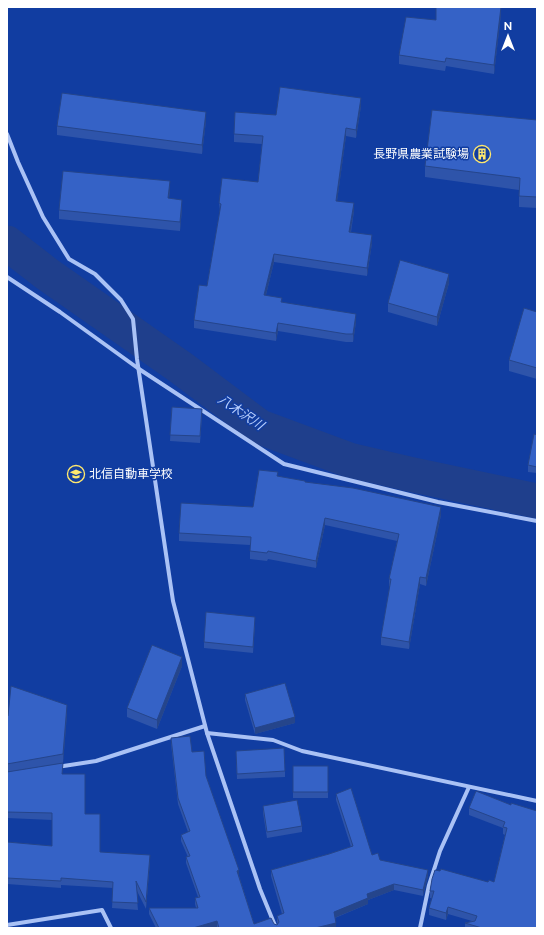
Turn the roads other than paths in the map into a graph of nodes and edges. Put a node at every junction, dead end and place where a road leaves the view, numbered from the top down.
1 (7, 134) edge
2 (7, 277) edge
3 (139, 369) junction
4 (537, 521) edge
5 (205, 726) junction
6 (207, 733) junction
7 (51, 768) edge
8 (469, 787) junction
9 (537, 801) edge
10 (7, 925) edge
11 (111, 928) edge
12 (276, 928) edge
13 (420, 928) edge

1 - 3 street
2 - 3 street
3 - 4 street
3 - 5 street
5 - 6 street
5 - 7 street
6 - 8 street
6 - 12 street
8 - 9 street
8 - 13 street
10 - 11 street

